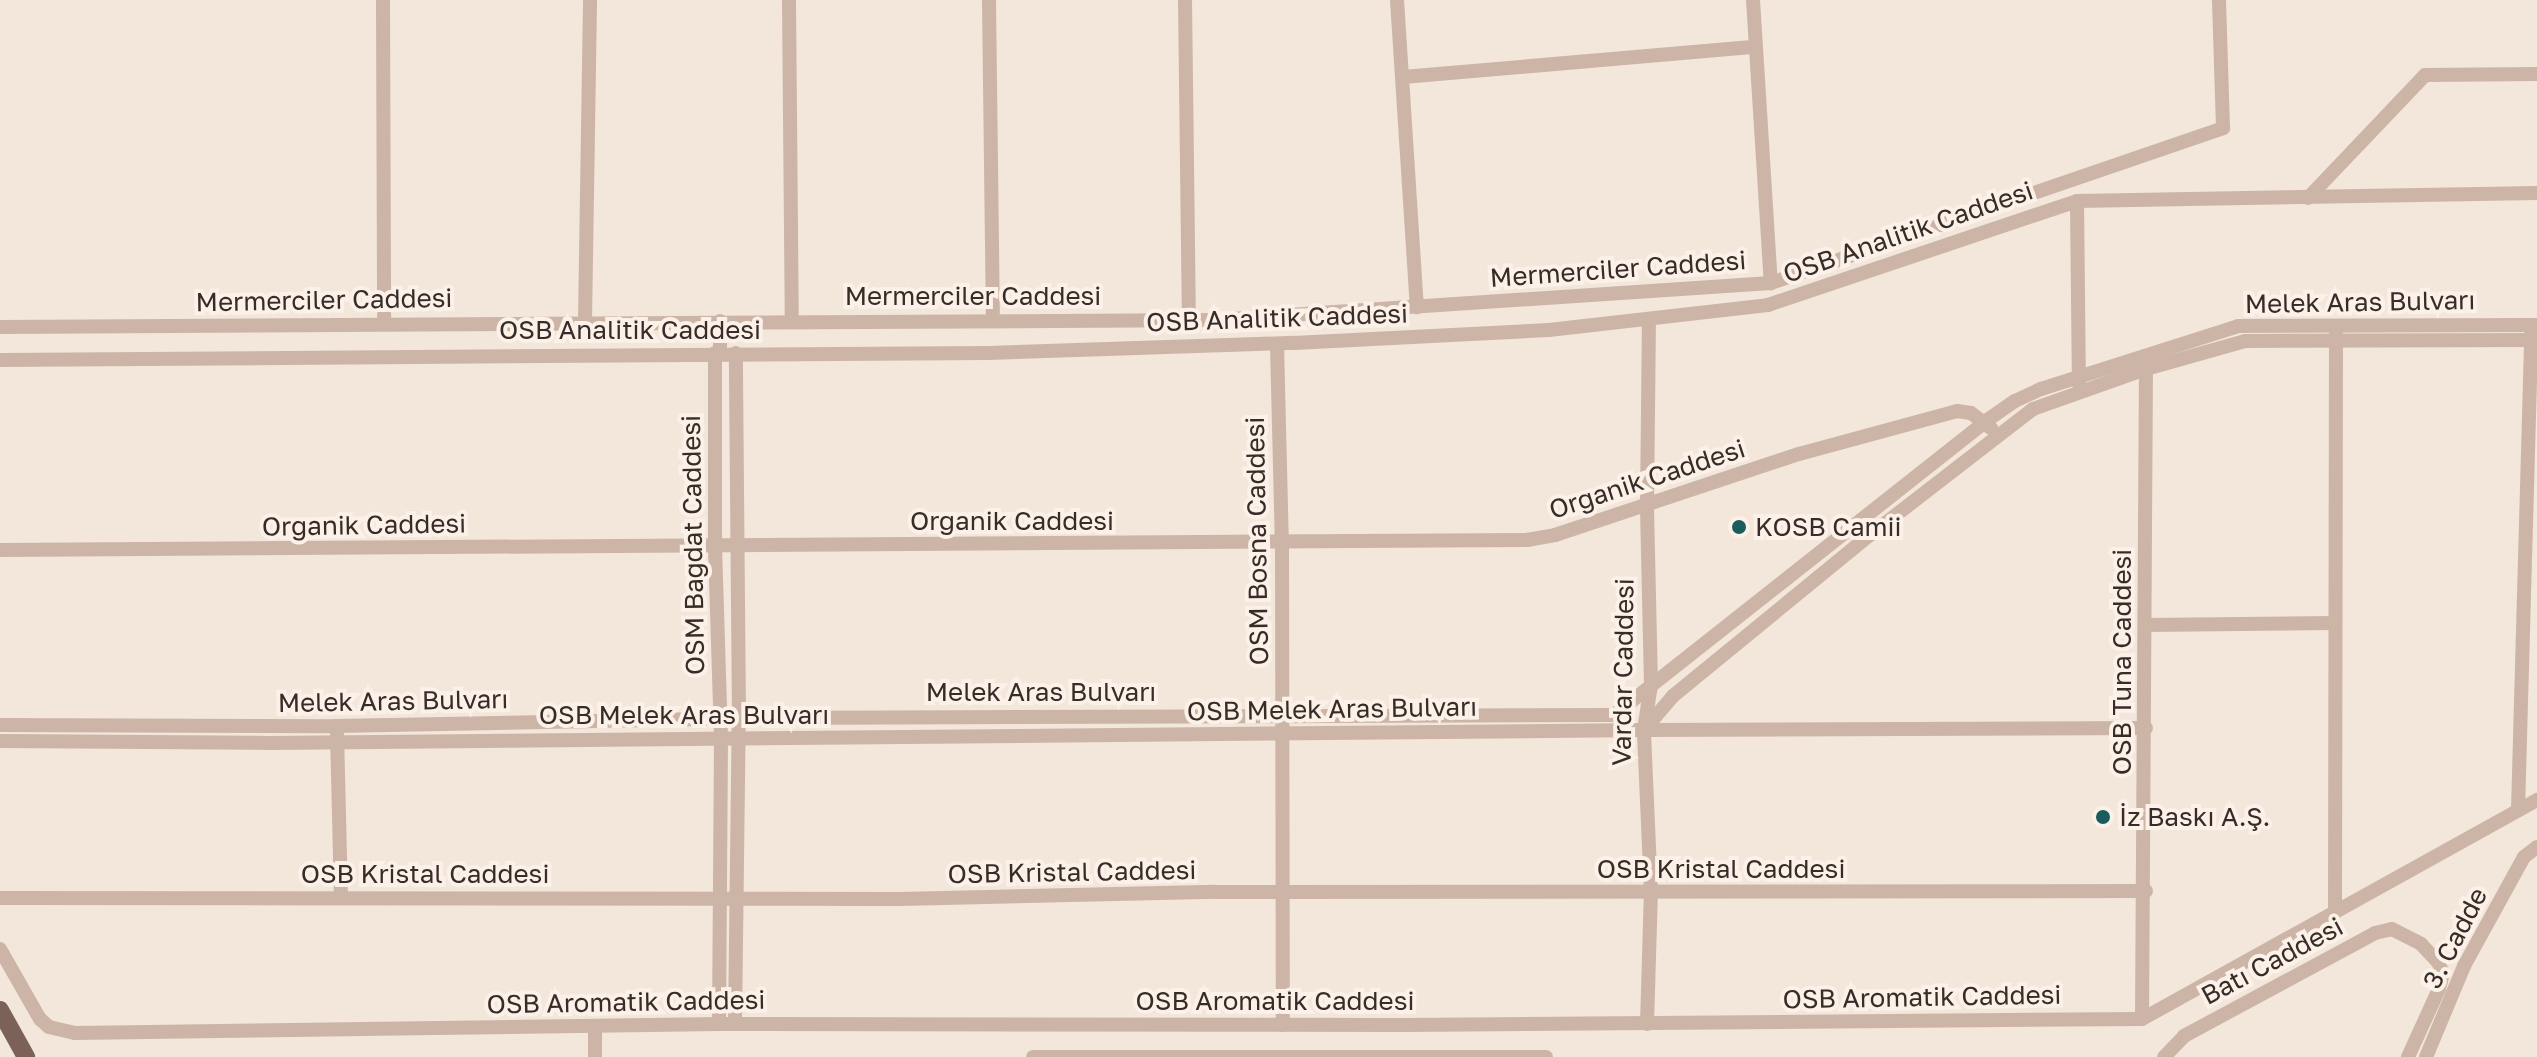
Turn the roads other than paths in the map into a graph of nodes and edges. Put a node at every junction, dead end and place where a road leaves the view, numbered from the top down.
1 (383, 0) edge
2 (590, 0) edge
3 (789, 0) edge
4 (989, 0) edge
5 (1185, 0) edge
6 (1397, 0) edge
7 (1753, 0) edge
8 (2219, 0) edge
9 (1755, 47) junction
10 (2537, 74) edge
11 (1403, 77) junction
12 (2537, 193) edge
13 (2308, 198) junction
14 (2077, 201) junction
15 (1771, 283) junction
16 (1417, 307) junction
17 (993, 320) junction
18 (1189, 320) junction
19 (1649, 320) junction
20 (585, 321) junction
21 (720, 321) junction
22 (792, 321) junction
23 (384, 323) junction
24 (0, 327) edge
25 (2534, 332) edge
26 (2336, 334) junction
27 (1277, 344) junction
28 (724, 353) junction
29 (0, 360) edge
30 (2146, 361) junction
31 (2077, 375) junction
32 (2081, 391) junction
33 (1986, 421) junction
34 (1996, 436) junction
35 (1647, 505) junction
36 (1862, 518) junction
37 (1873, 532) junction
38 (1282, 544) junction
39 (737, 546) junction
40 (715, 547) junction
41 (0, 550) edge
42 (2334, 623) junction
43 (2145, 625) junction
44 (1651, 685) junction
45 (1283, 715) junction
46 (739, 718) junction
47 (720, 720) junction
48 (0, 725) edge
49 (336, 726) junction
50 (2146, 728) junction
51 (1644, 730) junction
52 (1283, 733) junction
53 (739, 738) junction
54 (721, 739) junction
55 (0, 741) edge
56 (338, 743) junction
57 (2537, 800) edge
58 (2518, 810) junction
59 (2537, 847) edge
60 (2146, 891) junction
61 (1284, 893) junction
62 (1651, 893) junction
63 (0, 898) edge
64 (341, 898) junction
65 (728, 898) junction
66 (2335, 912) junction
67 (0, 949) edge
68 (0, 1010) edge
69 (2142, 1019) junction
70 (719, 1024) junction
71 (735, 1024) junction
72 (1647, 1024) junction
73 (1283, 1025) junction
74 (10, 1027) junction
75 (595, 1027) junction
76 (1163, 1056) edge
77 (18, 1057) edge
78 (26, 1057) edge
79 (32, 1057) edge
80 (595, 1057) edge
81 (1033, 1057) edge
82 (1546, 1057) edge
83 (2164, 1057) edge
84 (2408, 1057) edge
85 (2426, 1057) edge

1 - 23 street
2 - 20 street
3 - 22 street
4 - 17 street
5 - 18 street
6 - 11 street
7 - 9 street
8 - 15 street, Mermerciler Caddesi
9 - 11 street
9 - 15 street
10 - 13 street
11 - 16 street
12 - 13 street, OSB Analitik Caddesi
13 - 14 street, OSB Analitik Caddesi
14 - 19 street, OSB Analitik Caddesi
14 - 31 street
15 - 16 street, Mermerciler Caddesi
16 - 18 street, Mermerciler Caddesi
17 - 18 street, Mermerciler Caddesi
17 - 22 street, Mermerciler Caddesi
19 - 27 street, OSB Analitik Caddesi
19 - 35 street, Vardar Caddesi
20 - 21 street, Mermerciler Caddesi
20 - 23 street, Mermerciler Caddesi
21 - 22 street, Mermerciler Caddesi
21 - 28 street
23 - 24 street, Mermerciler Caddesi
25 - 26 street
25 - 58 street
26 - 30 street
26 - 42 street
27 - 28 street, OSB Analitik Caddesi
27 - 38 street, OSM Bosna Caddesi
28 - 29 street, OSB Analitik Caddesi
28 - 39 street, OSM Bağdat Caddesi
28 - 40 street, OSM Bağdat Caddesi
30 - 31 street, Melek Aras Bulvarı
30 - 32 street
30 - 43 street, OSB Tuna Caddesi
31 - 32 street
31 - 33 street, Melek Aras Bulvarı
32 - 34 street
33 - 34 street
33 - 35 street, Organik Caddesi
33 - 36 street, Melek Aras Bulvarı
34 - 37 street
35 - 38 street, Organik Caddesi
35 - 44 street, Vardar Caddesi
36 - 37 street
36 - 44 street, Melek Aras Bulvarı
37 - 51 street
38 - 39 street, Organik Caddesi
38 - 45 street, OSM Bosna Caddesi
39 - 40 street, Organik Caddesi
39 - 46 street, OSM Bağdat Caddesi
40 - 41 street, Organik Caddesi
40 - 47 street, OSM Bağdat Caddesi
42 - 43 street
42 - 66 street
43 - 50 street, OSB Tuna Caddesi
44 - 45 street, Melek Aras Bulvarı
44 - 51 street, Vardar Caddesi
45 - 46 street, Melek Aras Bulvarı
45 - 52 street, OSM Bosna Caddesi
46 - 47 street, Melek Aras Bulvarı
46 - 53 street, OSM Bağdat Caddesi
47 - 49 street, Melek Aras Bulvarı
47 - 54 street, OSM Bağdat Caddesi
48 - 49 street, Melek Aras Bulvarı
49 - 56 street
50 - 51 street, OSB Melek Aras Bulvarı
50 - 60 street, OSB Tuna Caddesi
51 - 52 street, OSB Melek Aras Bulvarı
51 - 62 street, Vardar Caddesi
52 - 53 street, OSB Melek Aras Bulvarı
52 - 61 street, OSM Bosna Caddesi
53 - 54 street, OSB Melek Aras Bulvarı
53 - 65 street, OSM Bağdat Caddesi
54 - 56 street, OSB Melek Aras Bulvarı
54 - 65 street, OSM Bağdat Caddesi
55 - 56 street, OSB Melek Aras Bulvarı
56 - 64 street
57 - 58 street, OSB Aromatik Caddesi
58 - 66 street, OSB Aromatik Caddesi
59 - 85 street, 3. Cadde
60 - 62 street, OSB Kristal Caddesi
60 - 69 street, OSB Tuna Caddesi
61 - 62 street, OSB Kristal Caddesi
61 - 65 street, OSB Kristal Caddesi
61 - 73 street, OSM Bosna Caddesi
62 - 72 street, Vardar Caddesi
63 - 64 street, OSB Kristal Caddesi
64 - 65 street, OSB Kristal Caddesi
65 - 70 street, OSM Bağdat Caddesi
65 - 71 street, OSM Bağdat Caddesi
66 - 69 street, OSB Aromatik Caddesi
67 - 75 street, OSB Aromatik Caddesi
68 - 74 main road
69 - 72 street, OSB Aromatik Caddesi
70 - 71 street, OSB Aromatik Caddesi
70 - 75 street, OSB Aromatik Caddesi
71 - 73 street, OSB Aromatik Caddesi
72 - 73 street, OSB Aromatik Caddesi
74 - 77 main road
74 - 78 main road
74 - 79 main road
75 - 80 street
76 - 81 street
76 - 82 street
83 - 84 street, Batı Caddesi

